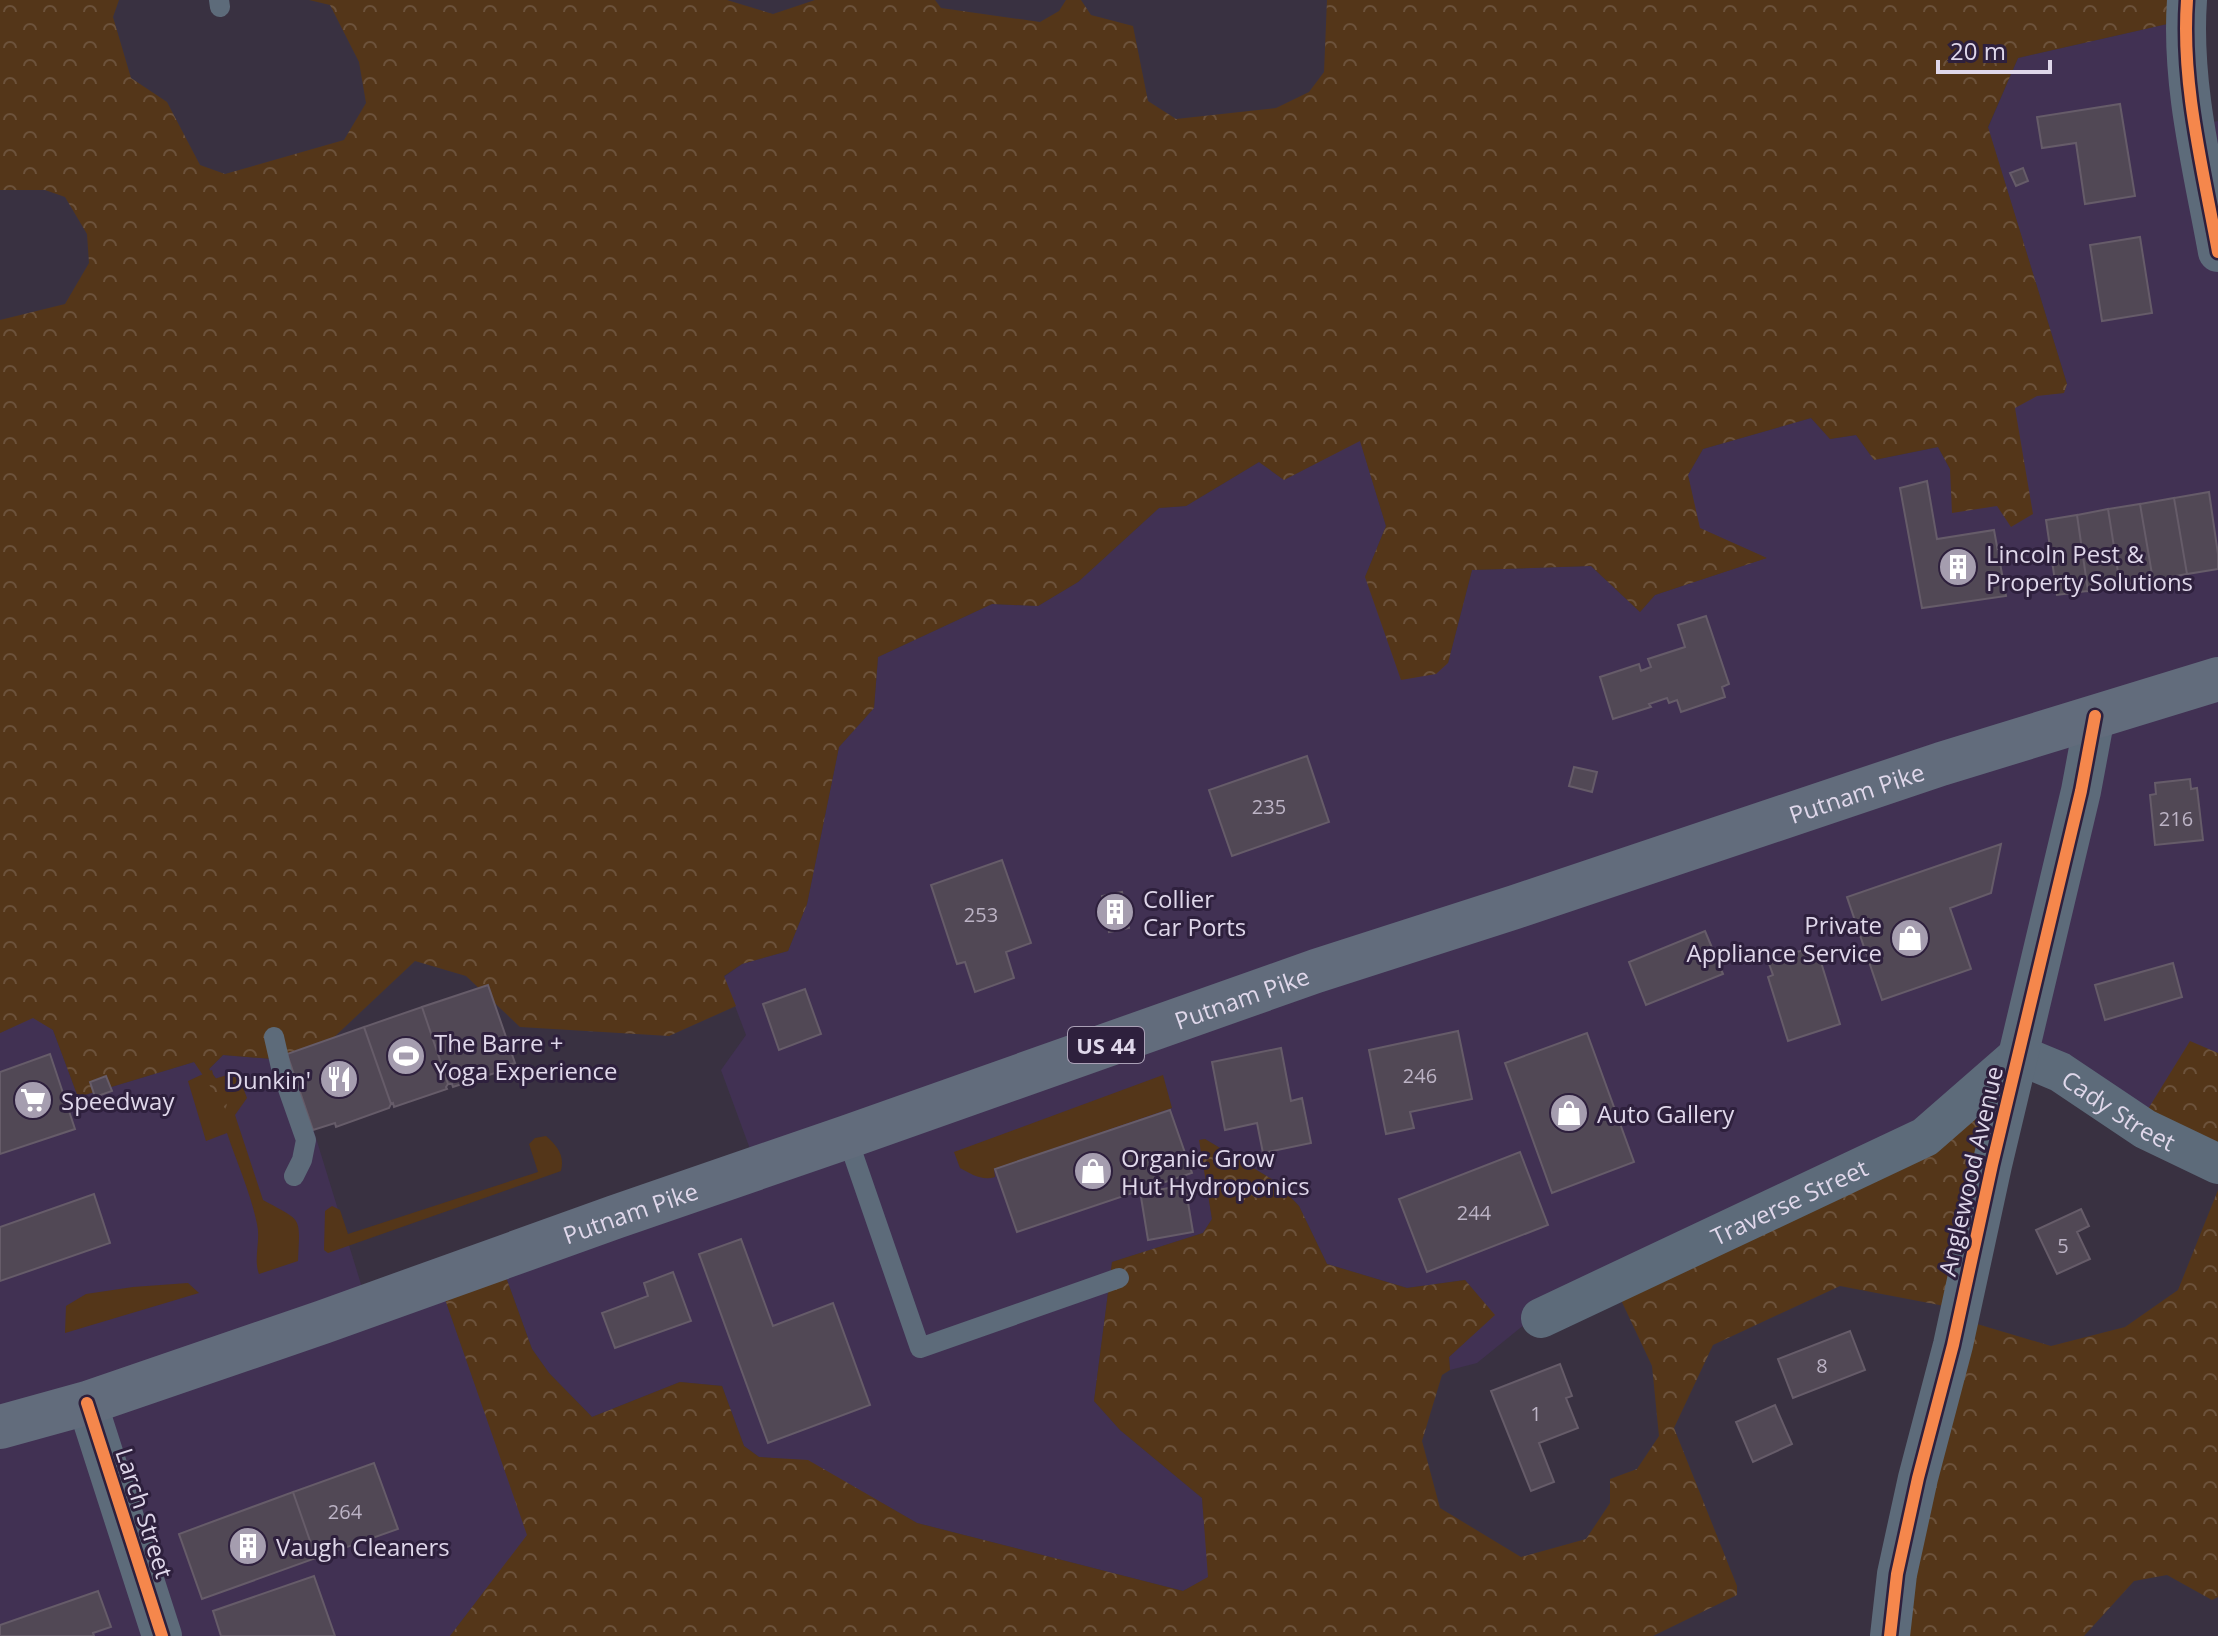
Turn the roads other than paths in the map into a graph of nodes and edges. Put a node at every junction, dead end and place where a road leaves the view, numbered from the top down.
1 (2187, 0) edge
2 (2218, 252) edge
3 (2218, 679) edge
4 (2095, 716) junction
5 (274, 1037) dead end
6 (2019, 1055) junction
7 (847, 1137) junction
8 (2218, 1164) edge
9 (294, 1176) dead end
10 (1119, 1278) dead end
11 (1541, 1318) dead end
12 (87, 1403) junction
13 (0, 1427) edge
14 (162, 1636) edge
15 (1890, 1636) edge

1 - 2 street
3 - 4 main road, Putnam Pike / US 44
4 - 6 street, Anglewood Avenue
4 - 7 main road, Putnam Pike / US 44
5 - 9 lane
6 - 8 street, Cady Street
6 - 11 street, Traverse Street
6 - 15 street, Anglewood Avenue
7 - 10 lane
7 - 12 main road, Putnam Pike / US 44
12 - 13 main road, Putnam Pike / US 44
12 - 14 street, Larch Street

